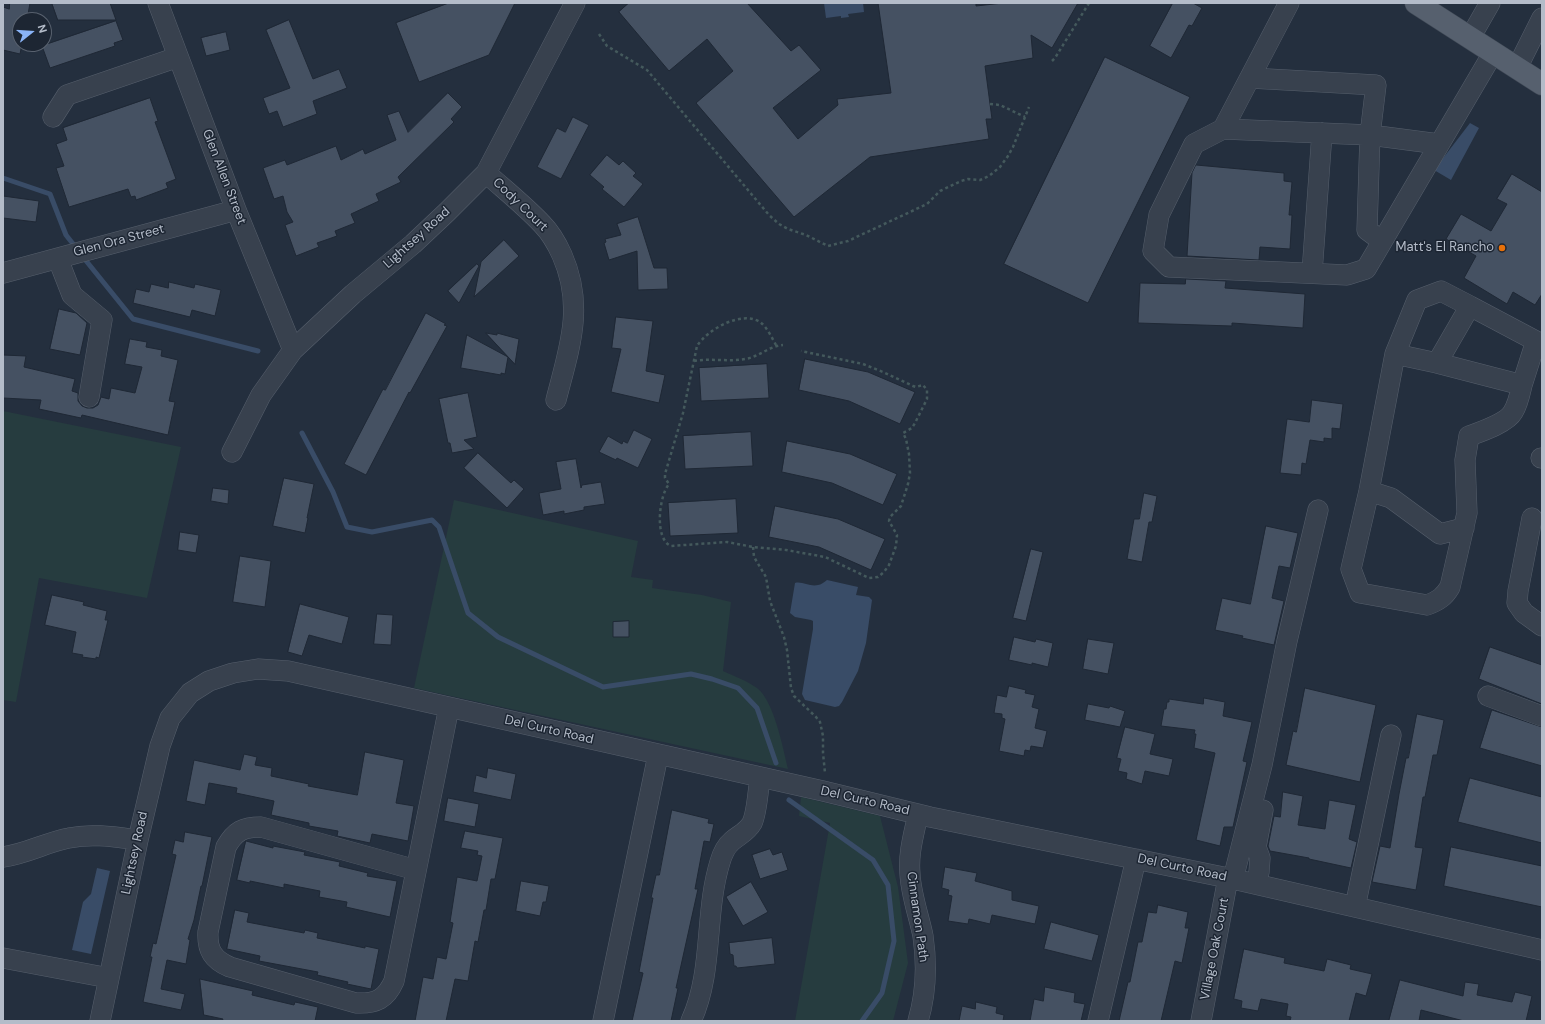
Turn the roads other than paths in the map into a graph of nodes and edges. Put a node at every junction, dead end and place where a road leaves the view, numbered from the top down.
1 (158, 3) edge
2 (575, 3) edge
3 (1289, 3) edge
4 (1490, 3) edge
5 (1422, 5) edge
6 (1542, 18) edge
7 (1470, 38) junction
8 (1493, 53) junction
9 (178, 57) junction
10 (1517, 68) junction
11 (1250, 78) junction
12 (1542, 84) edge
13 (53, 117) dead end
14 (1223, 129) junction
15 (1322, 133) junction
16 (1370, 135) junction
17 (1439, 144) junction
18 (486, 173) junction
19 (236, 210) junction
20 (1382, 241) junction
21 (58, 259) junction
22 (3, 273) edge
23 (1312, 273) junction
24 (1470, 306) junction
25 (1540, 338) edge
26 (293, 350) junction
27 (1395, 354) junction
28 (1437, 364) junction
29 (1522, 385) junction
30 (89, 397) dead end
31 (556, 400) dead end
32 (232, 452) dead end
33 (1369, 492) junction
34 (1318, 510) dead end
35 (1532, 518) dead end
36 (1464, 528) junction
37 (1542, 626) edge
38 (190, 693) joint
39 (1488, 696) dead end
40 (1287, 706) dead end
41 (449, 708) junction
42 (1542, 716) edge
43 (1391, 735) dead end
44 (658, 755) junction
45 (760, 778) junction
46 (918, 814) junction
47 (138, 840) junction
48 (3, 857) edge
49 (1136, 859) junction
50 (416, 870) junction
51 (1231, 878) junction
52 (1256, 884) junction
53 (1355, 907) junction
54 (1542, 950) edge
55 (3, 958) edge
56 (109, 978) junction
57 (100, 1021) edge
58 (603, 1021) edge
59 (691, 1021) edge
60 (918, 1021) edge
61 (1098, 1021) edge
62 (1201, 1021) edge

1 - 9 street, Glen Allen Street
2 - 18 street, Lightsey Road
3 - 11 street
4 - 7 street
5 - 7 main road
6 - 10 street
7 - 8 main road
8 - 10 main road
8 - 17 street
9 - 13 street
9 - 19 street, Glen Allen Street
10 - 12 main road
11 - 14 street
11 - 16 street
14 - 15 street
14 - 23 street
15 - 16 street
15 - 23 street
16 - 17 street
16 - 20 street
17 - 20 street
18 - 26 street, Lightsey Road
18 - 31 street, Cody Court
19 - 21 street, Glen Ora Street
19 - 26 street, Glen Allen Street
20 - 23 street
21 - 22 street, Glen Ora Street
21 - 30 street
24 - 25 street
24 - 27 street
24 - 28 street
25 - 29 street
26 - 32 street, Lightsey Road
27 - 28 street
27 - 33 street
28 - 29 street
29 - 36 street
33 - 36 street
33 - 36 street
34 - 51 street, Village Oak Court
35 - 37 street
38 - 41 street, Del Curto Road
38 - 47 street, Lightsey Road
39 - 42 street
40 - 52 street
41 - 44 street, Del Curto Road
41 - 50 street
43 - 53 street
44 - 45 street, Del Curto Road
44 - 58 street
45 - 46 street, Del Curto Road
45 - 59 street
46 - 49 street, Del Curto Road
46 - 60 street, Cinnamon Path
47 - 48 street
47 - 56 street, Lightsey Road
49 - 51 street, Del Curto Road
49 - 61 street
50 - 50 street
51 - 52 street, Del Curto Road
51 - 62 street, Village Oak Court
52 - 53 street, Del Curto Road
53 - 54 street, Del Curto Road
55 - 56 street
56 - 57 street, Lightsey Road

